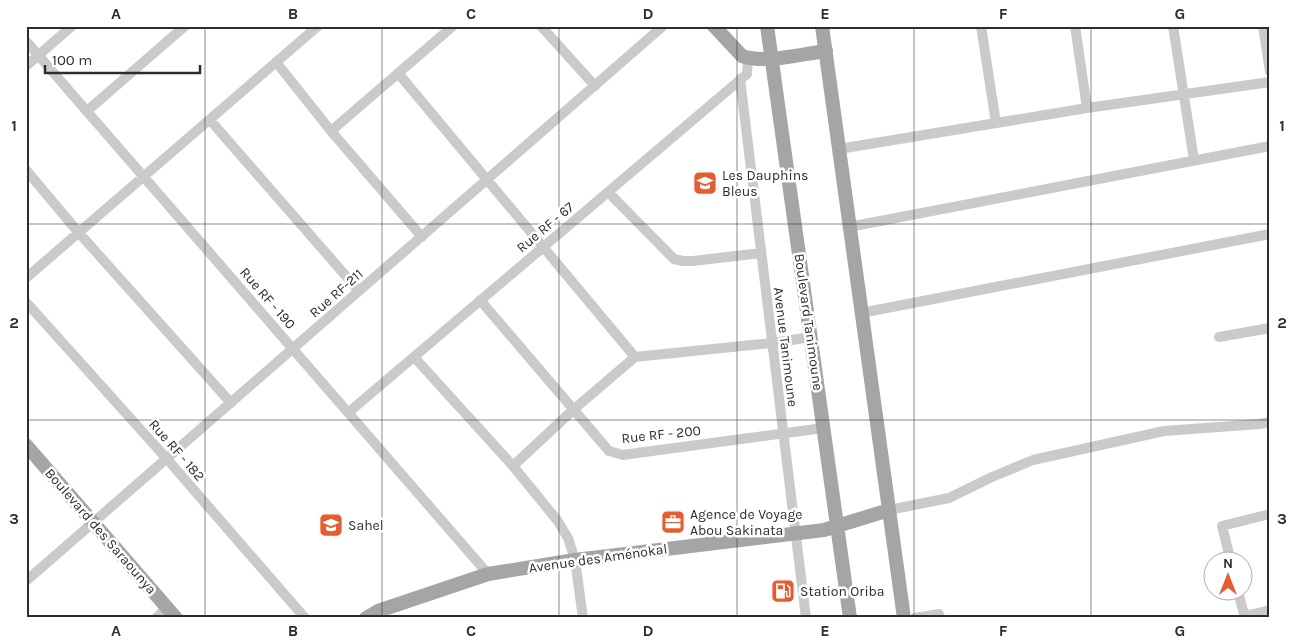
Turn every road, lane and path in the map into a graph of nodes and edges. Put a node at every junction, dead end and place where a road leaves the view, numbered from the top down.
1 (72, 26) edge
2 (185, 26) edge
3 (318, 26) edge
4 (453, 26) edge
5 (542, 26) edge
6 (663, 26) edge
7 (714, 26) edge
8 (767, 26) edge
9 (822, 26) edge
10 (981, 26) edge
11 (1075, 26) edge
12 (1173, 26) edge
13 (1263, 26) edge
14 (26, 41) edge
15 (826, 51) junction
16 (39, 55) junction
17 (748, 58) junction
18 (772, 58) junction
19 (276, 62) junction
20 (26, 66) edge
21 (1270, 72) edge
22 (398, 74) junction
23 (740, 80) junction
24 (1270, 82) edge
25 (594, 86) junction
26 (1183, 94) junction
27 (1087, 108) junction
28 (87, 111) junction
29 (210, 120) junction
30 (996, 123) junction
31 (331, 131) junction
32 (1270, 146) edge
33 (839, 149) junction
34 (1194, 160) junction
35 (26, 170) edge
36 (144, 177) junction
37 (486, 180) junction
38 (608, 192) junction
39 (849, 227) junction
40 (79, 233) junction
41 (1270, 234) edge
42 (422, 237) junction
43 (543, 247) junction
44 (761, 253) junction
45 (26, 278) edge
46 (359, 291) junction
47 (480, 300) junction
48 (26, 302) edge
49 (861, 313) junction
50 (1270, 328) edge
51 (811, 338) junction
52 (1218, 338) dead end
53 (772, 343) junction
54 (293, 348) junction
55 (414, 357) junction
56 (635, 357) junction
57 (231, 403) junction
58 (573, 410) junction
59 (349, 412) junction
60 (1270, 422) edge
61 (824, 428) junction
62 (783, 433) junction
63 (26, 445) edge
64 (167, 459) junction
65 (513, 466) junction
66 (889, 510) junction
67 (1270, 514) edge
68 (93, 523) junction
69 (837, 525) junction
70 (795, 533) junction
71 (1228, 552) edge
72 (575, 560) junction
73 (488, 574) junction
74 (26, 581) edge
75 (1241, 602) edge
76 (1270, 610) edge
77 (172, 613) edge
78 (1245, 617) edge
79 (156, 618) edge
80 (305, 618) edge
81 (366, 618) edge
82 (583, 618) edge
83 (806, 618) edge
84 (850, 618) edge
85 (904, 618) edge
86 (915, 618) edge
87 (940, 618) edge

1 - 16 street
2 - 28 street
3 - 19 street
4 - 22 street
5 - 25 street
6 - 25 street, Rue RF-211
7 - 17 main road
8 - 18 main road, Boulevard Tanimoune
9 - 15 main road
10 - 30 street
11 - 27 street
12 - 26 street
13 - 21 street
14 - 16 street, Rue RF - 190
15 - 18 main road
15 - 33 main road
16 - 20 street
16 - 28 street, Rue RF - 190
17 - 18 main road
17 - 23 street, Rue RF - 67
18 - 51 main road, Boulevard Tanimoune
19 - 29 street
19 - 31 street
22 - 31 street
22 - 37 street
23 - 38 street, Rue RF - 67
23 - 44 street, Avenue Tanimoune
24 - 26 street
25 - 37 street, Rue RF-211
26 - 27 street
26 - 34 street
27 - 30 street
28 - 36 street, Rue RF - 190
29 - 36 street
29 - 46 street
30 - 33 street
31 - 42 street
32 - 34 street
33 - 39 main road
34 - 39 street
35 - 40 street
36 - 40 street
36 - 54 street, Rue RF - 190
37 - 42 street, Rue RF-211
37 - 43 street
38 - 43 street, Rue RF - 67
38 - 44 street
39 - 49 main road
40 - 45 street
40 - 57 street
41 - 49 street
42 - 46 street, Rue RF-211
43 - 47 street, Rue RF - 67
43 - 56 street
44 - 53 street, Avenue Tanimoune
46 - 54 street, Rue RF-211
47 - 55 street, Rue RF - 67
47 - 58 street, Rue RF - 200
48 - 64 street, Rue RF - 182
49 - 66 main road
50 - 52 street
51 - 53 street
51 - 61 main road, Boulevard Tanimoune
53 - 56 street
53 - 62 street, Avenue Tanimoune
54 - 57 street, Rue RF-211
54 - 59 street, Rue RF - 190
55 - 59 street, Rue RF - 67
55 - 65 street
56 - 58 street
57 - 64 street, Rue RF-211
58 - 62 street, Rue RF - 200
58 - 65 street
59 - 73 street, Rue RF - 190
60 - 66 street
61 - 62 street, Rue RF - 200
61 - 69 main road, Boulevard Tanimoune
62 - 70 street, Avenue Tanimoune
63 - 68 main road, Boulevard des Saraounya
64 - 68 street, Rue RF-211
64 - 80 street, Rue RF - 182
65 - 72 street
66 - 69 main road, Avenue des Aménokal
66 - 85 main road
67 - 71 street
68 - 74 street, Rue RF-211
68 - 77 main road, Boulevard des Saraounya
69 - 70 main road, Avenue des Aménokal
69 - 84 main road, Boulevard Tanimoune
70 - 72 main road, Avenue des Aménokal
70 - 83 street, Avenue Tanimoune
72 - 73 main road, Avenue des Aménokal
72 - 82 street
73 - 81 main road, Avenue des Aménokal
75 - 78 street
76 - 78 street
77 - 79 street
86 - 87 street

